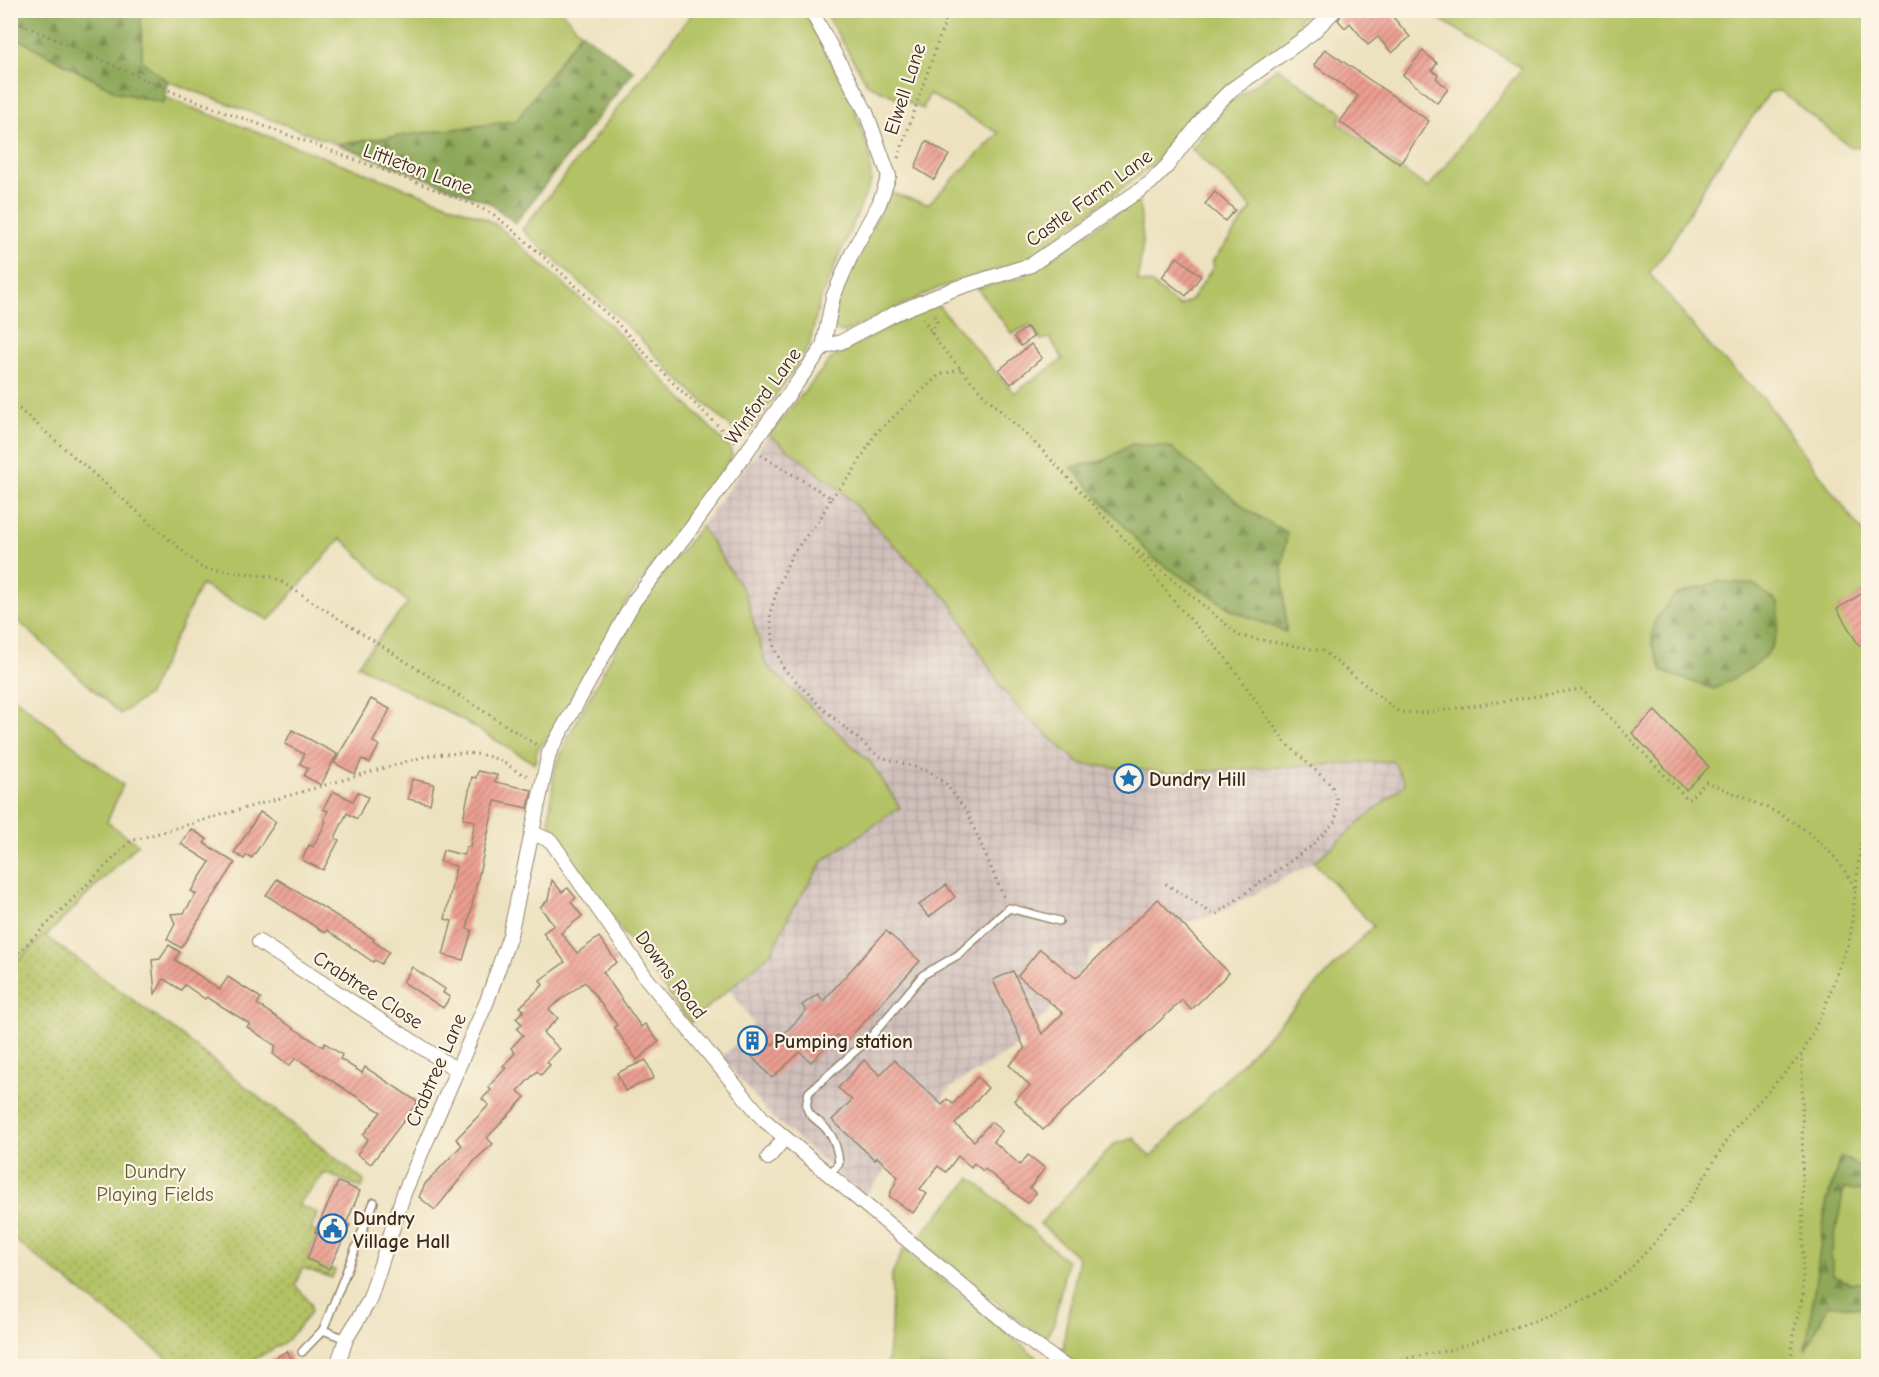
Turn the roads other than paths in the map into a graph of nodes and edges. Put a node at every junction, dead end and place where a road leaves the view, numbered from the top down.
1 (811, 10) edge
2 (1335, 10) edge
3 (823, 347) junction
4 (544, 779) joint
5 (533, 833) junction
6 (1059, 921) dead end
7 (259, 942) dead end
8 (457, 1070) junction
9 (784, 1139) junction
10 (768, 1158) dead end
11 (828, 1176) junction
12 (374, 1202) dead end
13 (323, 1330) junction
14 (346, 1339) junction
15 (302, 1352) dead end
16 (337, 1366) edge
17 (1064, 1366) edge

1 - 3 street, Winford Lane
2 - 3 street, Castle Farm Lane
3 - 4 street, Winford Lane
4 - 5 street, Crabtree Lane
5 - 8 street, Crabtree Lane
5 - 9 street, Downs Road
6 - 11 lane
7 - 8 street, Crabtree Close
8 - 14 street, Crabtree Lane
9 - 10 street
9 - 11 street, Downs Road
11 - 17 street, Downs Road
12 - 13 lane
13 - 14 lane
13 - 15 lane
14 - 16 street, Crabtree Lane

